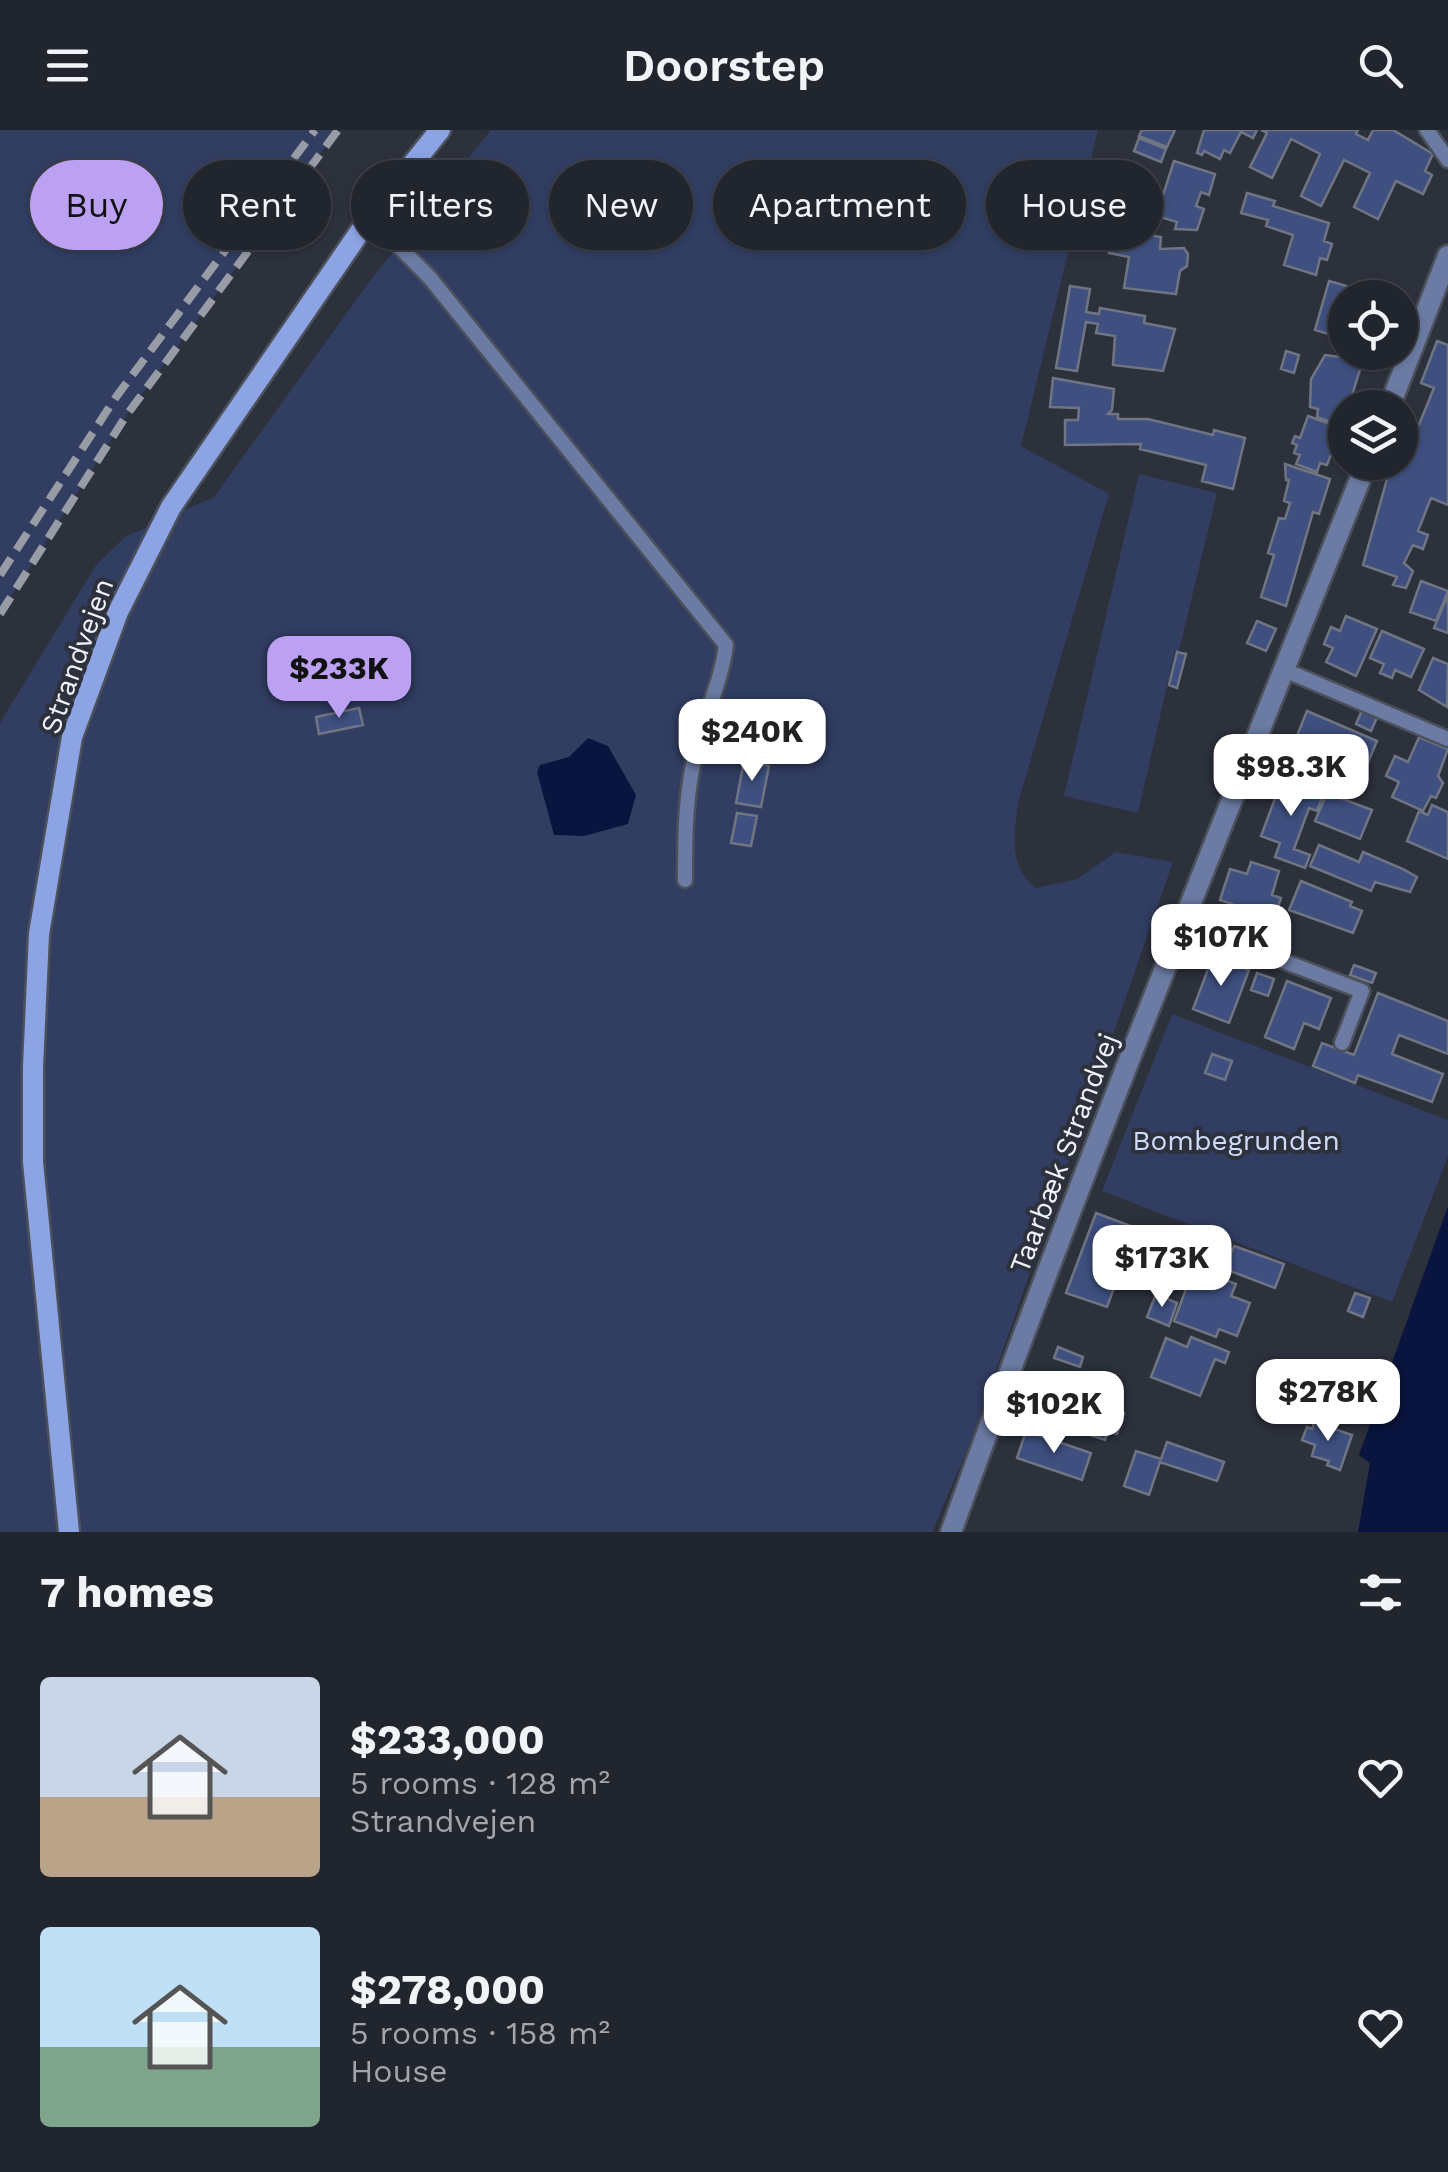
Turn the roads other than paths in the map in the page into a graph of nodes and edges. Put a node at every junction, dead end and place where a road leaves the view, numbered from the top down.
1 (440, 130) edge
2 (1427, 130) edge
3 (416, 160) edge
4 (1448, 160) edge
5 (351, 245) edge
6 (402, 250) edge
7 (1448, 256) edge
8 (1396, 390) edge
9 (1360, 480) edge
10 (1282, 669) junction
11 (1448, 739) edge
12 (686, 880) dead end
13 (1183, 923) junction
14 (1342, 1043) dead end
15 (69, 1532) edge
16 (951, 1532) edge

1 - 3 main road, Strandvejen
2 - 4 lane
5 - 15 main road, Strandvejen
6 - 12 lane
7 - 8 street
9 - 10 street, Taarbæk Strandvej
10 - 11 lane
10 - 13 street, Taarbæk Strandvej
13 - 14 lane
13 - 16 street, Taarbæk Strandvej

